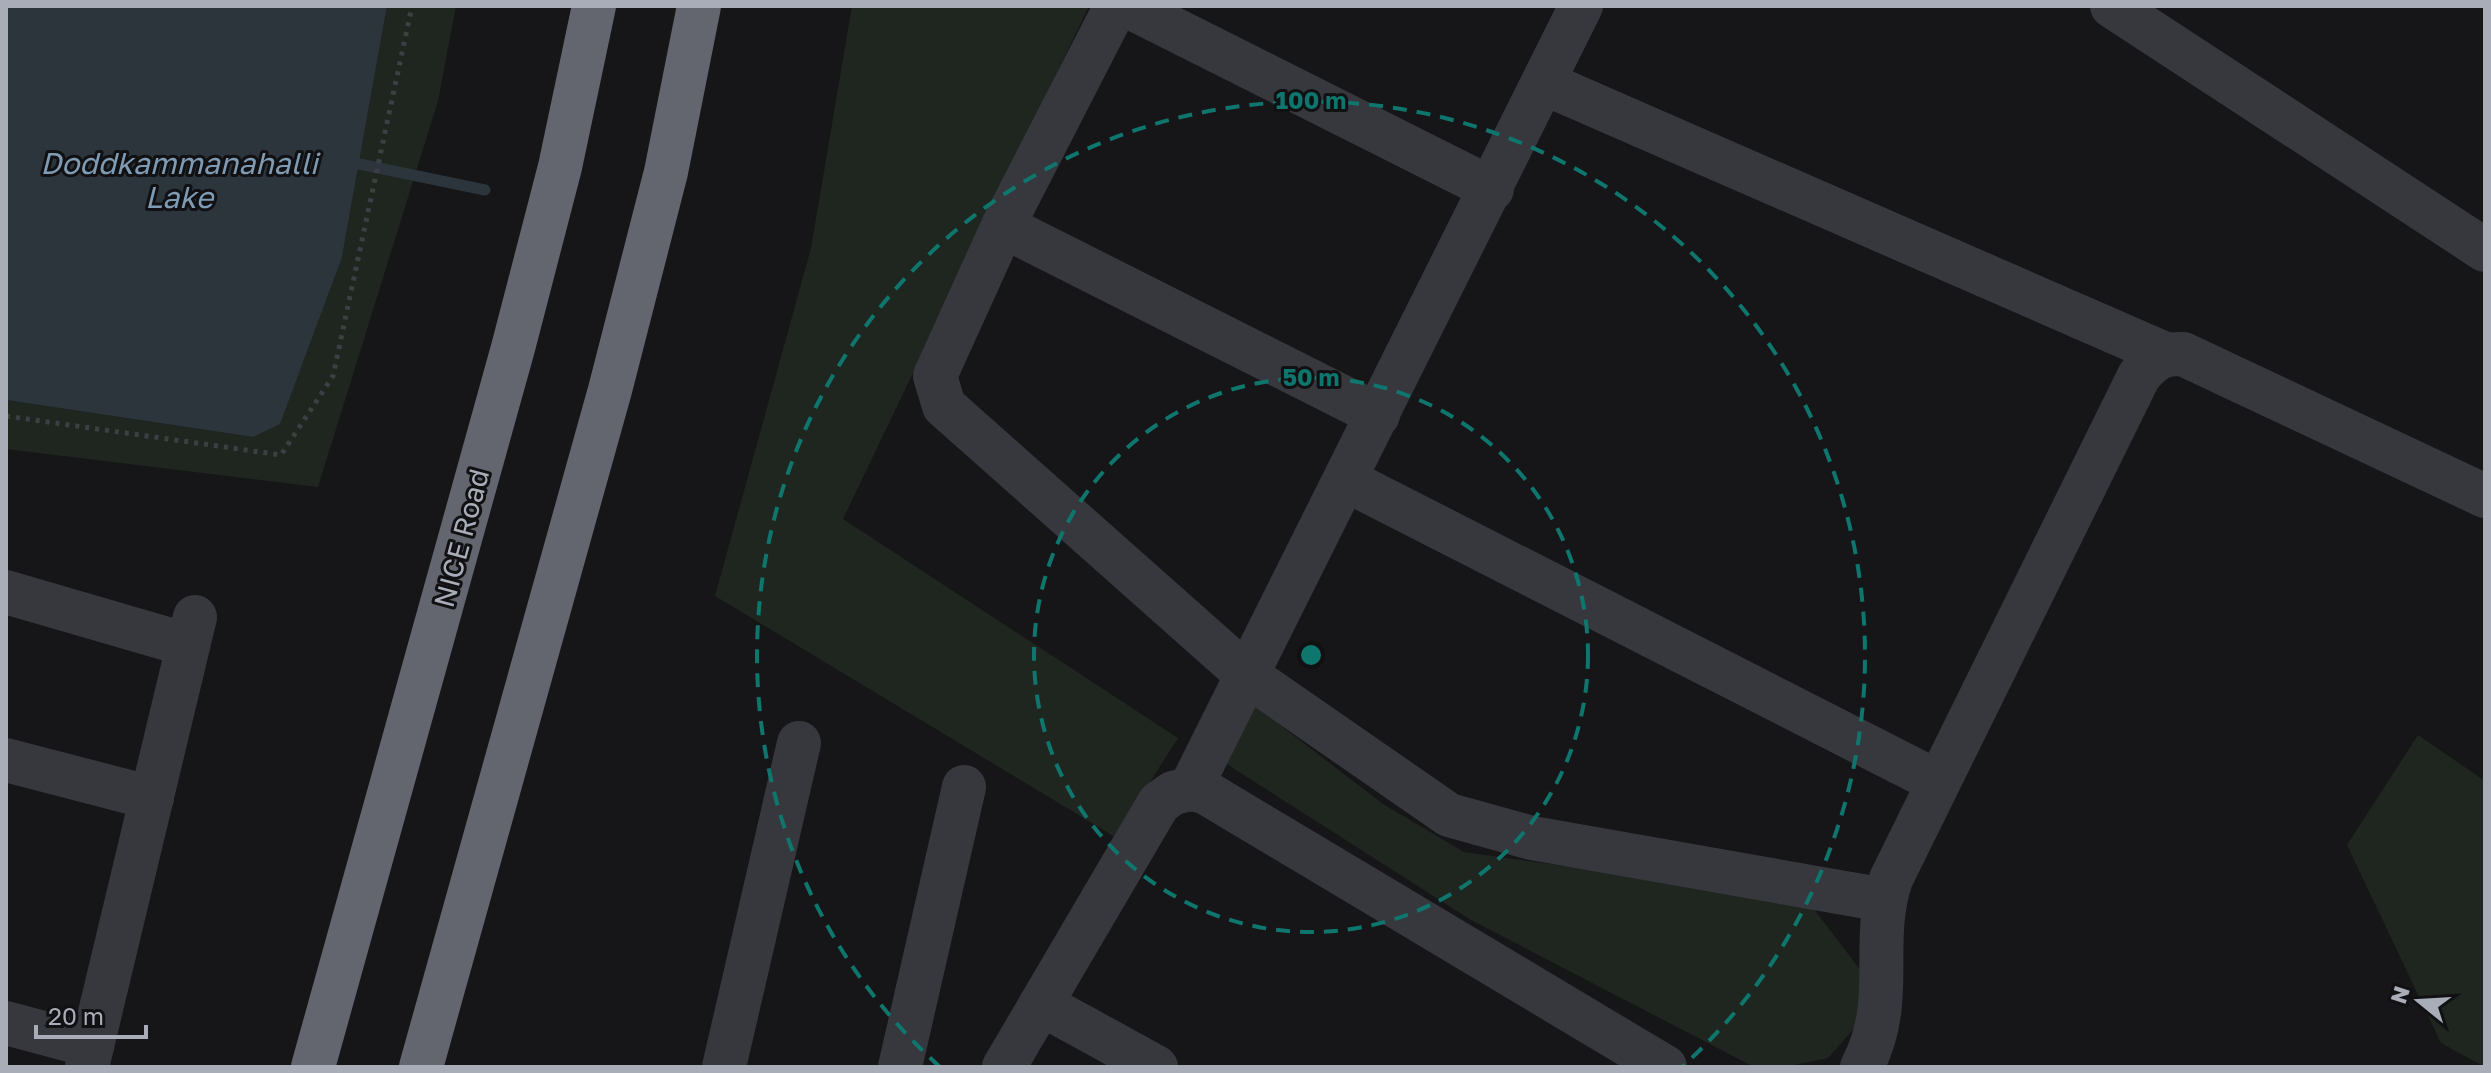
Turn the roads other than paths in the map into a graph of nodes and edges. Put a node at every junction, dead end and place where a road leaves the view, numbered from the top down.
1 (594, 6) edge
2 (699, 6) edge
3 (1116, 6) edge
4 (1128, 6) edge
5 (1581, 6) edge
6 (2112, 6) edge
7 (1544, 83) junction
8 (1492, 189) junction
9 (1003, 226) junction
10 (2485, 250) edge
11 (2165, 354) junction
12 (1378, 415) junction
13 (1346, 480) junction
14 (2485, 496) edge
15 (6, 592) edge
16 (1247, 675) junction
17 (799, 743) dead end
18 (6, 760) edge
19 (1938, 782) junction
20 (964, 787) dead end
21 (1190, 789) junction
22 (152, 798) junction
23 (1884, 900) junction
24 (1041, 1004) junction
25 (6, 1023) edge
26 (90, 1056) edge
27 (313, 1067) edge
28 (421, 1067) edge
29 (724, 1067) edge
30 (900, 1067) edge
31 (1004, 1067) edge
32 (1156, 1067) edge
33 (1665, 1067) edge
34 (1862, 1067) edge

1 - 27 highway, NICE Road
2 - 28 highway
3 - 9 street
4 - 8 street
5 - 7 street
6 - 10 street
7 - 8 street
7 - 11 street
8 - 12 street
9 - 12 street
9 - 16 street
11 - 14 street
11 - 19 street
12 - 13 street
13 - 16 street
13 - 19 street
15 - 22 street
16 - 21 street
16 - 23 street
17 - 29 street
18 - 22 street
19 - 23 street
20 - 30 street
21 - 24 street
21 - 33 street
22 - 26 street
23 - 34 street
24 - 31 street
24 - 32 street
25 - 26 street

